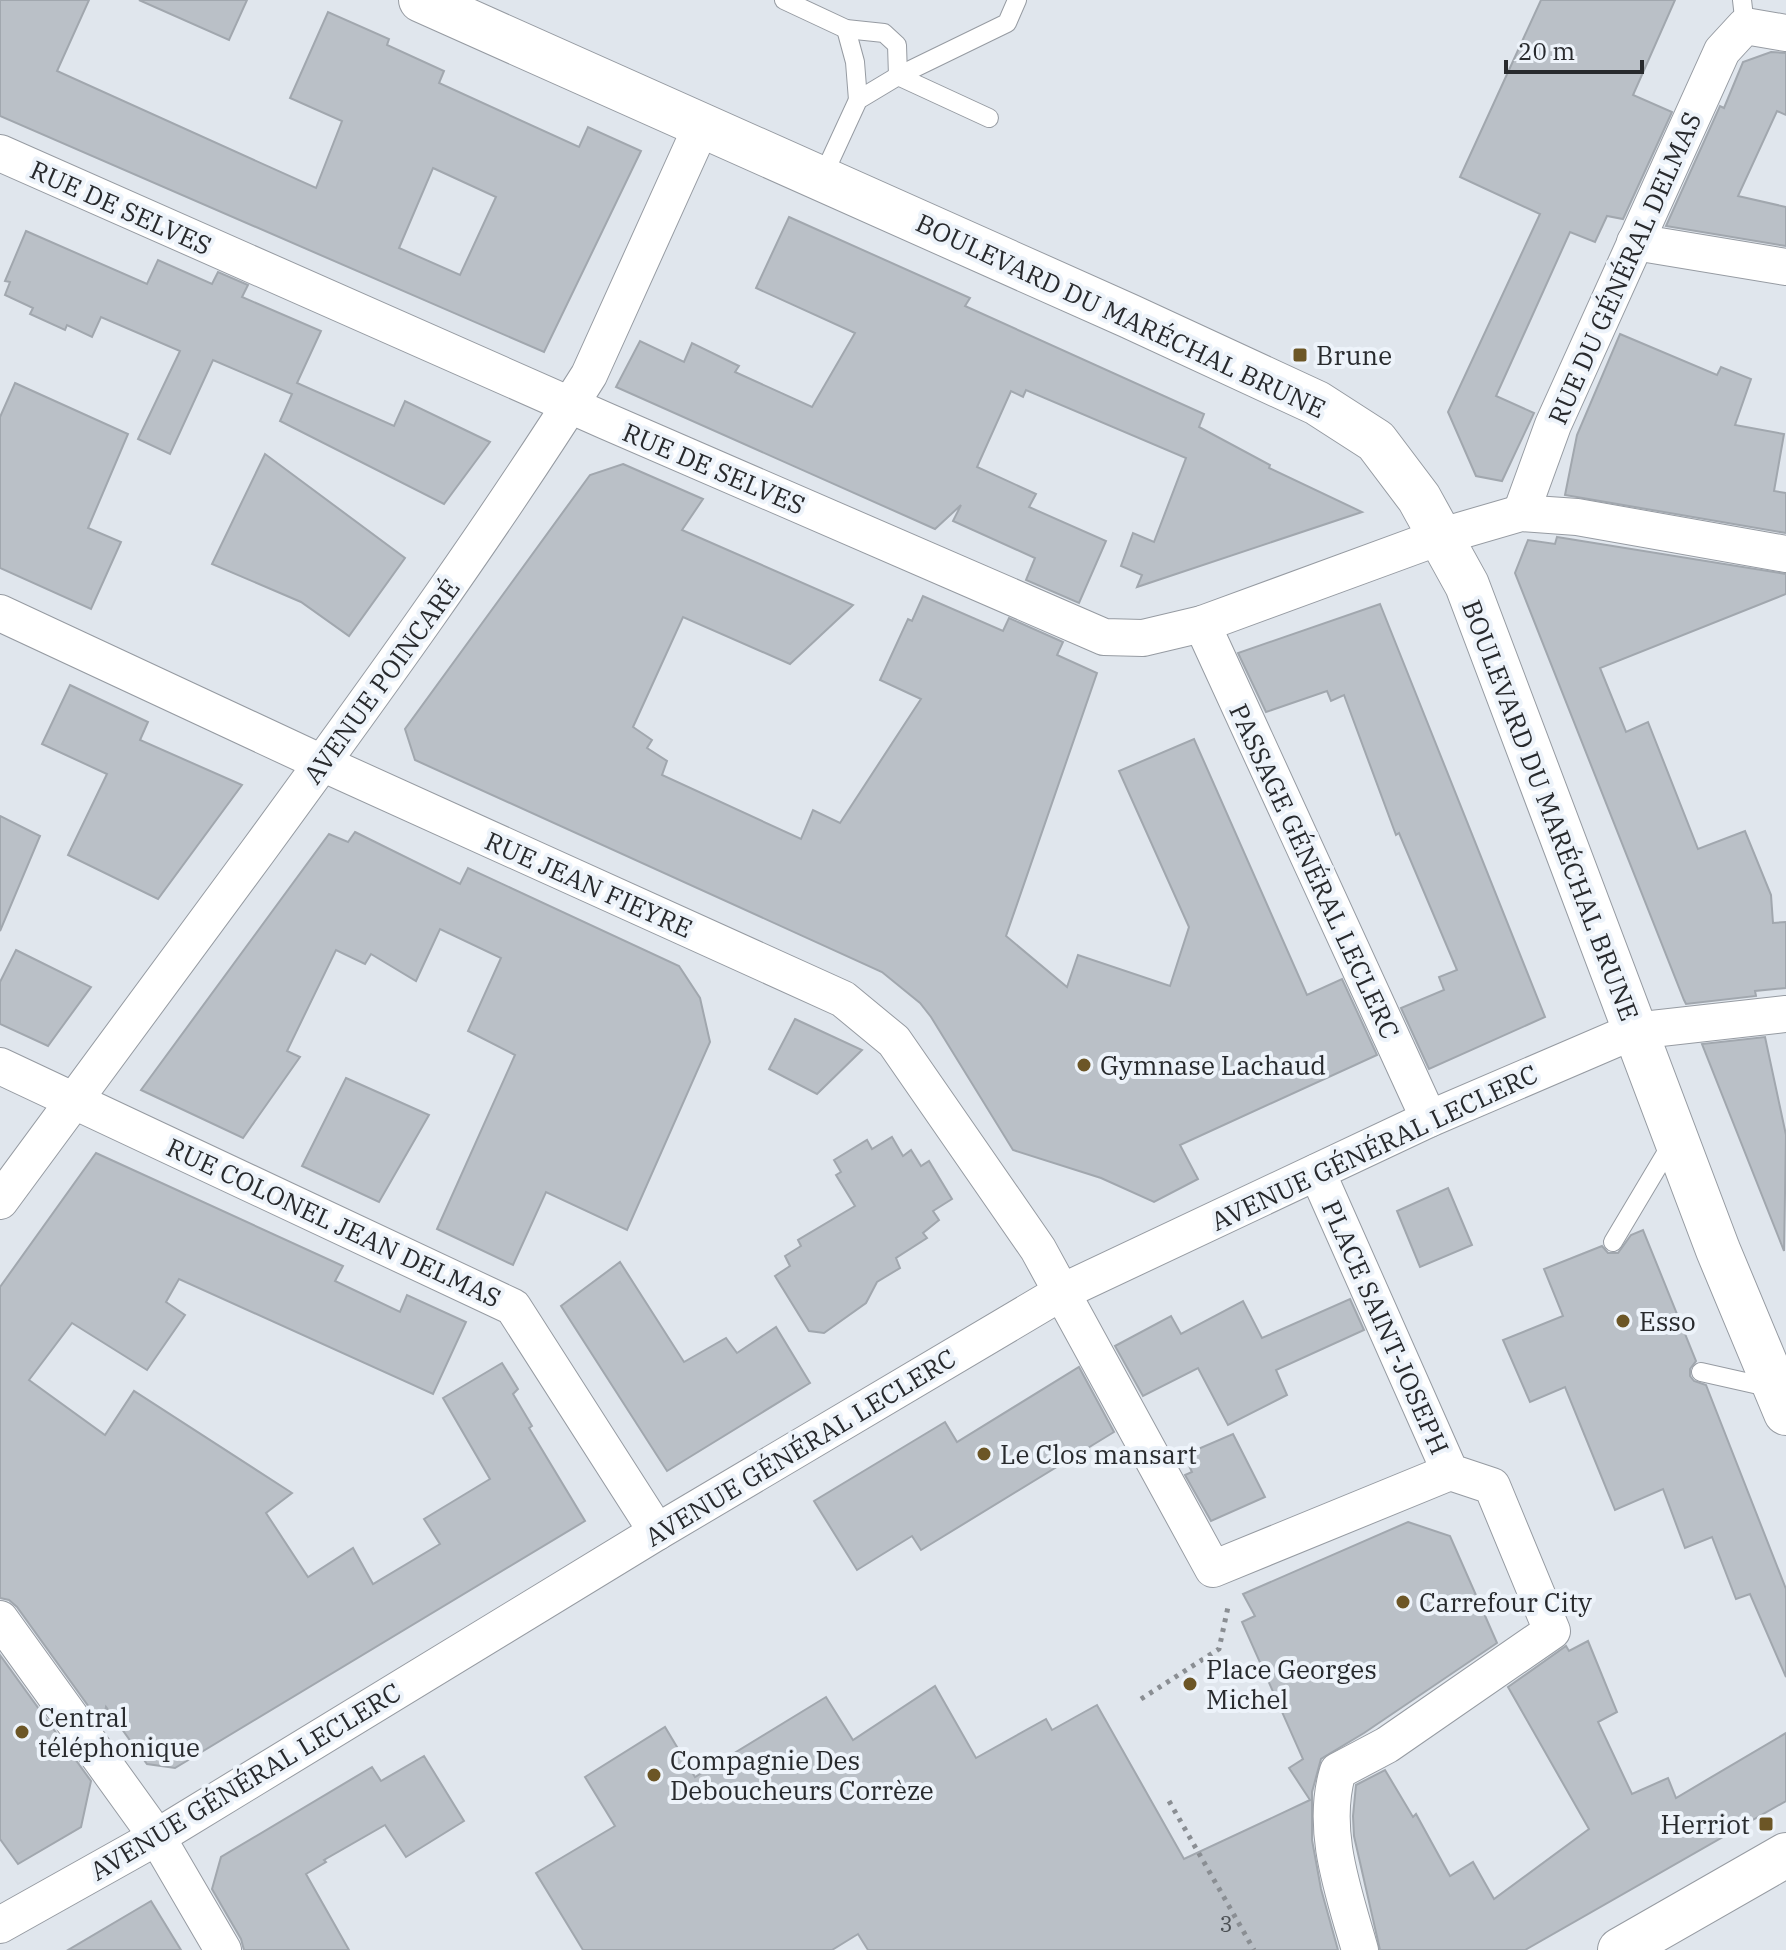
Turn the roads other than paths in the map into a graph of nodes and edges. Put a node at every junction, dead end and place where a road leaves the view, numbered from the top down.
1 (421, 0) edge
2 (784, 0) edge
3 (1017, 0) edge
4 (1744, 13) edge
5 (846, 29) junction
6 (1786, 33) edge
7 (898, 76) junction
8 (858, 100) junction
9 (989, 118) dead end
10 (702, 125) junction
11 (0, 153) edge
12 (822, 178) junction
13 (1635, 242) junction
14 (1786, 267) edge
15 (570, 405) junction
16 (1521, 513) junction
17 (1442, 536) junction
18 (1786, 554) edge
19 (0, 613) edge
20 (1202, 624) junction
21 (322, 763) junction
22 (1786, 1014) edge
23 (1634, 1031) junction
24 (0, 1066) edge
25 (75, 1100) junction
26 (1429, 1119) junction
27 (1676, 1137) junction
28 (1317, 1172) junction
29 (0, 1201) edge
30 (1613, 1242) dead end
31 (1062, 1292) junction
32 (1701, 1372) dead end
33 (1781, 1401) edge
34 (1450, 1472) junction
35 (657, 1532) junction
36 (0, 1619) edge
37 (157, 1837) junction
38 (1786, 1855) edge
39 (0, 1925) edge
40 (223, 1950) edge
41 (1360, 1950) edge
42 (1620, 1950) edge

1 - 10 main road, BOULEVARD DU MARÉCHAL BRUNE
2 - 5 lane
3 - 7 lane
4 - 6 street, RUE DU GÉNÉRAL DELMAS
4 - 13 street, RUE DU GÉNÉRAL DELMAS
5 - 7 lane
5 - 8 lane
7 - 8 lane
7 - 9 lane
8 - 12 lane
10 - 12 main road, BOULEVARD DU MARÉCHAL BRUNE
10 - 15 street, AVENUE POINCARÉ
11 - 15 street, RUE DE SELVES
12 - 17 main road, BOULEVARD DU MARÉCHAL BRUNE
13 - 14 street
13 - 16 street, RUE DU GÉNÉRAL DELMAS
15 - 20 street, RUE DE SELVES
15 - 21 street, AVENUE POINCARÉ
16 - 17 street, RUE DE SELVES
16 - 18 street
17 - 20 street, RUE DE SELVES
17 - 23 main road, BOULEVARD DU MARÉCHAL BRUNE
19 - 21 street, RUE JEAN FIEYRE
20 - 26 street, PASSAGE GÉNÉRAL LECLERC
21 - 25 street, AVENUE POINCARÉ
21 - 31 street, RUE JEAN FIEYRE
22 - 23 street, AVENUE GÉNÉRAL LECLERC
23 - 26 street, AVENUE GÉNÉRAL LECLERC
23 - 27 main road, BOULEVARD DU MARÉCHAL BRUNE
24 - 25 street, RUE COLONEL JEAN DELMAS
25 - 29 street, AVENUE POINCARÉ
25 - 35 street, RUE COLONEL JEAN DELMAS
26 - 28 street, AVENUE GÉNÉRAL LECLERC
27 - 30 lane
27 - 33 main road, BOULEVARD DU MARÉCHAL BRUNE
28 - 31 street, AVENUE GÉNÉRAL LECLERC
28 - 34 street, PLACE SAINT-JOSEPH
31 - 34 street, RUE JEAN FIEYRE
31 - 35 street, AVENUE GÉNÉRAL LECLERC
32 - 33 lane
34 - 41 street, PLACE SAINT-JOSEPH
35 - 37 street, AVENUE GÉNÉRAL LECLERC
36 - 37 street
37 - 39 street, AVENUE GÉNÉRAL LECLERC
37 - 40 street
38 - 42 main road

